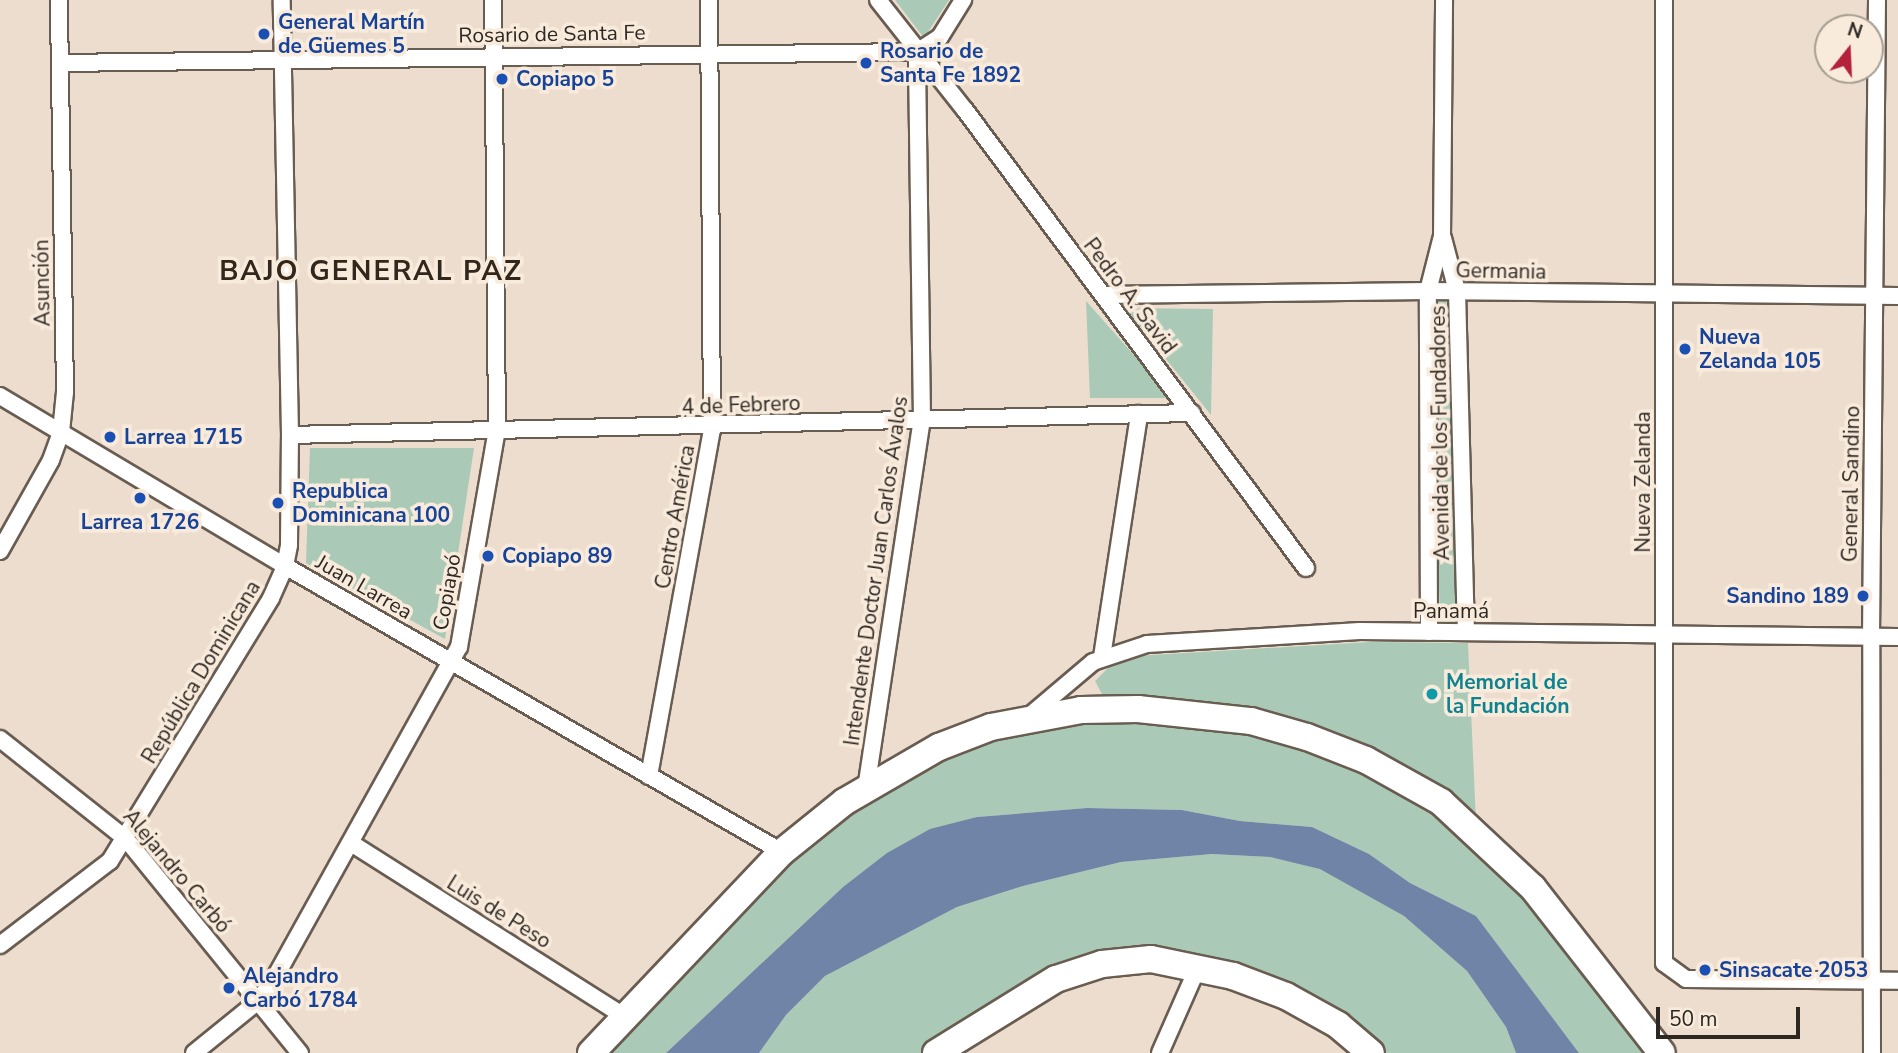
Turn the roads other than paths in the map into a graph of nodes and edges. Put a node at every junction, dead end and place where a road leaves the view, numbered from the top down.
1 (59, 0) edge
2 (282, 0) edge
3 (493, 0) edge
4 (709, 0) edge
5 (877, 0) edge
6 (963, 0) edge
7 (1444, 0) edge
8 (1664, 0) edge
9 (1877, 0) edge
10 (917, 52) junction
11 (710, 54) junction
12 (493, 55) junction
13 (284, 59) junction
14 (60, 64) junction
15 (1442, 236) junction
16 (1428, 291) junction
17 (1457, 291) junction
18 (1103, 295) junction
19 (1664, 295) junction
20 (1874, 296) junction
21 (1898, 296) edge
22 (0, 396) edge
23 (1192, 413) junction
24 (1139, 414) junction
25 (922, 419) junction
26 (712, 428) junction
27 (497, 430) junction
28 (61, 432) junction
29 (290, 435) junction
30 (0, 551) edge
31 (285, 566) junction
32 (1306, 568) dead end
33 (1429, 632) junction
34 (1466, 632) junction
35 (1664, 635) junction
36 (1871, 637) junction
37 (1898, 637) edge
38 (1102, 657) junction
39 (453, 663) junction
40 (1028, 717) junction
41 (0, 739) edge
42 (649, 776) junction
43 (866, 789) junction
44 (126, 839) junction
45 (351, 843) junction
46 (782, 852) junction
47 (0, 945) edge
48 (1198, 967) junction
49 (1873, 980) junction
50 (1898, 981) edge
51 (257, 1002) junction
52 (624, 1016) junction
53 (194, 1053) edge
54 (300, 1053) edge
55 (591, 1053) edge
56 (936, 1053) edge
57 (1160, 1053) edge
58 (1371, 1053) edge
59 (1662, 1053) edge
60 (1872, 1053) edge

1 - 14 street, Asunción
2 - 13 street, República Dominicana
3 - 12 street, Copiapó
4 - 11 street, Centro América
5 - 10 street, Pedro A. Savid
6 - 10 street
7 - 15 street, Avenida de los Fundadores
8 - 19 street, Nueva Zelanda
9 - 20 street, General Sandino
10 - 11 street, Rosario de Santa Fe
10 - 18 street, Pedro A. Savid
10 - 25 street, Intendente Doctor Juan Carlos Ávalos
11 - 12 street, Rosario de Santa Fe
11 - 26 street, Centro América
12 - 13 street, Rosario de Santa Fe
12 - 27 street, Copiapó
13 - 14 street, Rosario de Santa Fe
13 - 29 street, República Dominicana
14 - 28 street, Asunción
15 - 16 street, Avenida de los Fundadores
15 - 17 street, Avenida de los Fundadores
16 - 17 street, Germania
16 - 18 street, Germania
16 - 33 street, Avenida de los Fundadores
17 - 19 street, Germania
17 - 34 street, Avenida de los Fundadores
18 - 23 street, Pedro A. Savid
19 - 20 street, Germania
19 - 35 street, Nueva Zelanda
20 - 21 street, Germania
20 - 36 street, General Sandino
22 - 28 street, Juan Larrea
23 - 24 street, 4 de Febrero
23 - 32 street, Pedro A. Savid
24 - 25 street, 4 de Febrero
24 - 38 street
25 - 26 street, 4 de Febrero
25 - 43 street, Intendente Doctor Juan Carlos Ávalos
26 - 27 street, 4 de Febrero
26 - 42 street, Centro América
27 - 29 street, 4 de Febrero
27 - 39 street, Copiapó
28 - 30 street, Asunción
28 - 31 street, Juan Larrea
29 - 31 street, República Dominicana
31 - 39 street, Juan Larrea
31 - 44 street, República Dominicana
33 - 34 street, Panamá
33 - 38 street, Panamá
34 - 35 street, Panamá
35 - 36 street, Panamá
35 - 49 street, Nueva Zelanda
36 - 37 street, Panamá
36 - 49 street, General Sandino
38 - 40 street, Panamá
39 - 42 street, Juan Larrea
39 - 45 street, Copiapó
40 - 43 main road
40 - 59 main road
41 - 44 street, Alejandro Carbó
42 - 46 street, Juan Larrea
43 - 46 main road
44 - 47 street, República Dominicana
44 - 51 street, Alejandro Carbó
45 - 51 street, Copiapó
45 - 52 street, Luis de Peso
46 - 52 main road
48 - 56 main road
48 - 57 street
48 - 58 main road
49 - 50 street
49 - 60 street, General Sandino
51 - 53 street, Copiapó
51 - 54 street, Alejandro Carbó
52 - 55 main road

